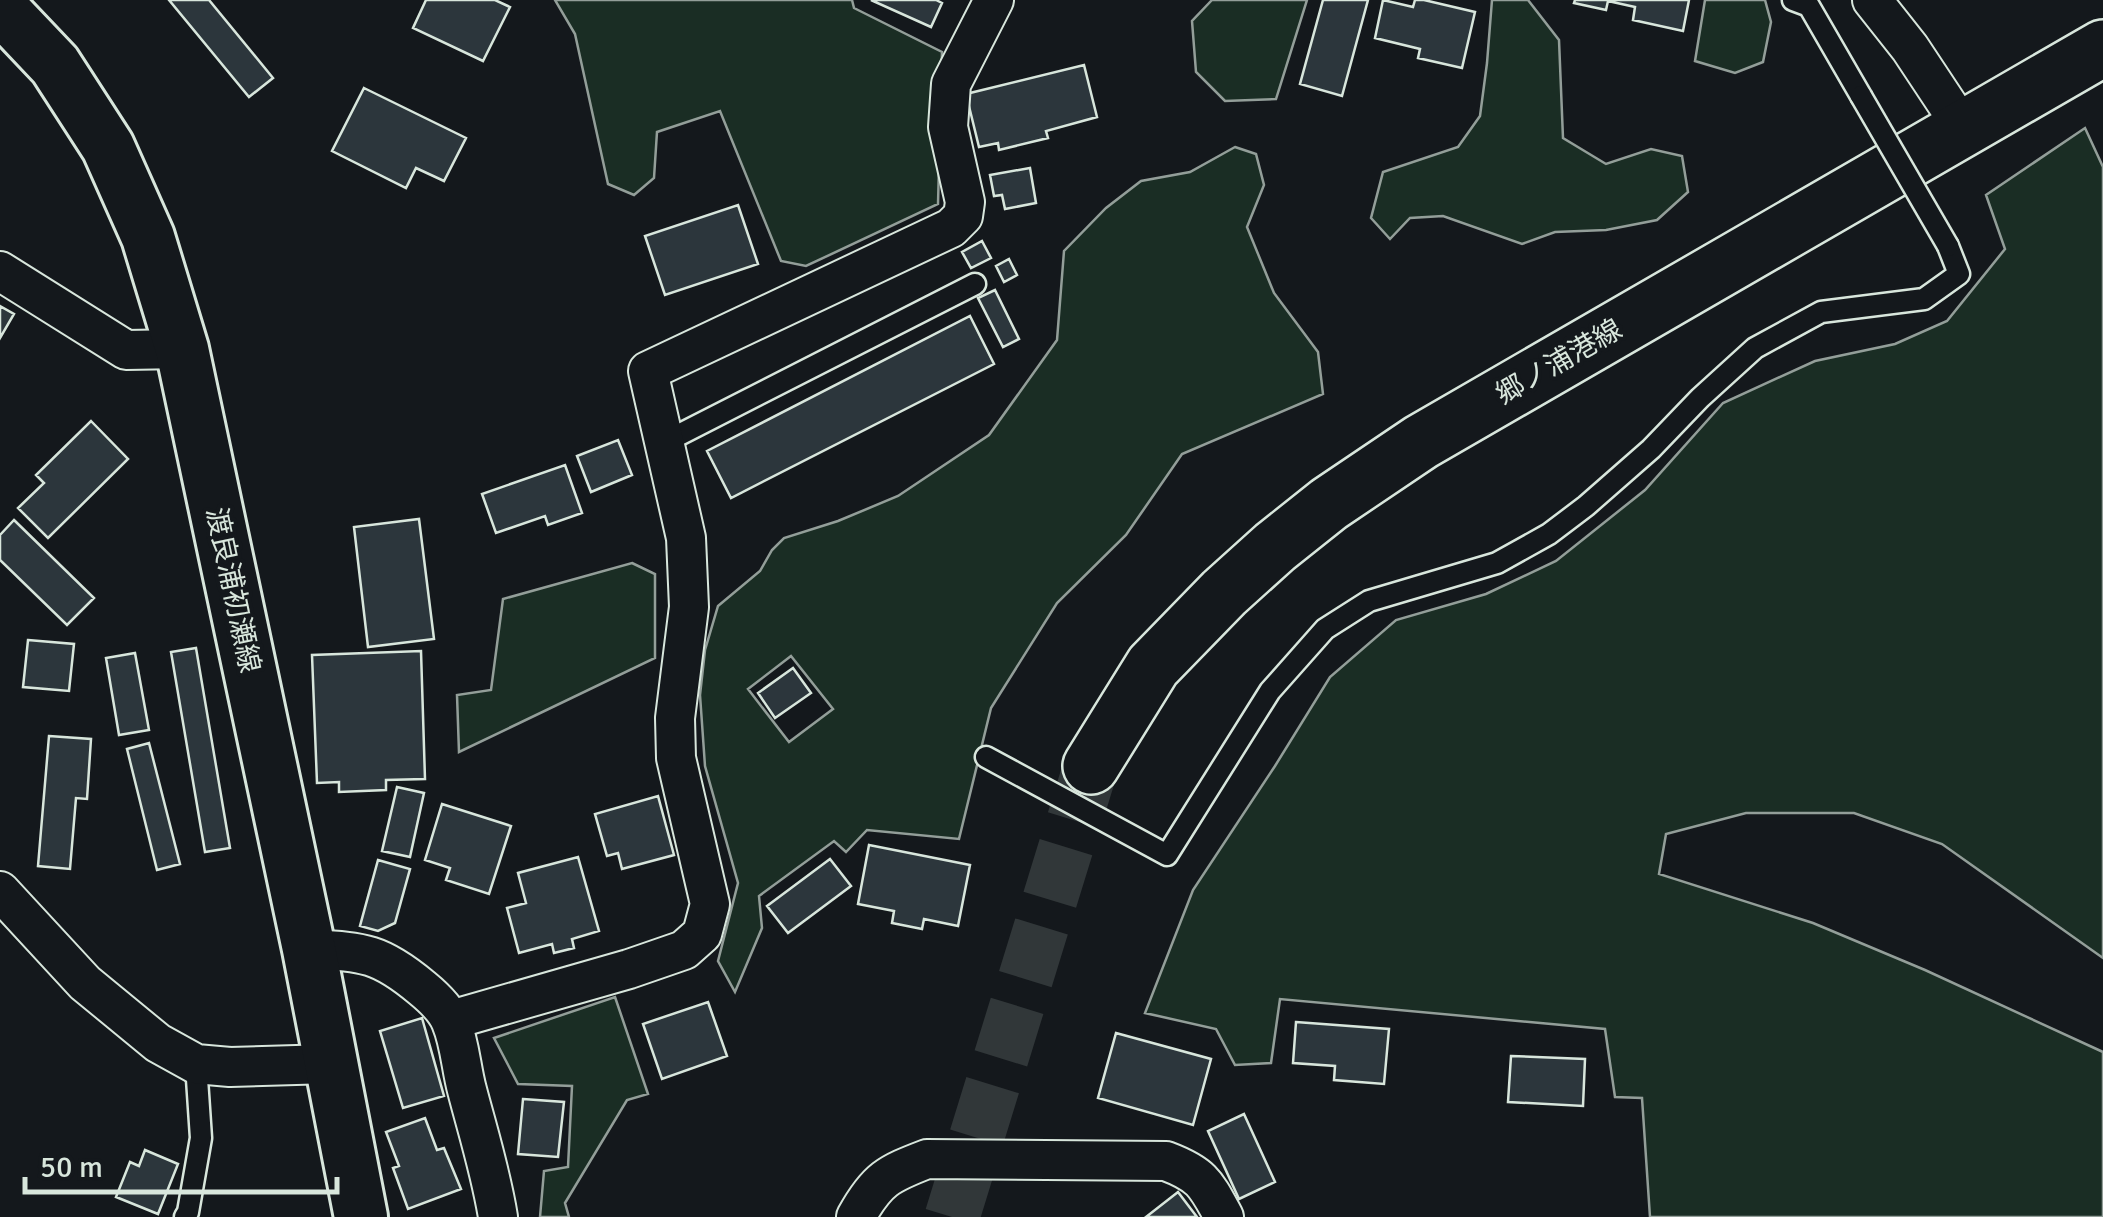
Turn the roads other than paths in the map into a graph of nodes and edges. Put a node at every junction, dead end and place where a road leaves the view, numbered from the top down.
1 (994, 0) edge
2 (1793, 0) edge
3 (1872, 0) edge
4 (0, 7) edge
5 (2103, 48) edge
6 (1962, 128) junction
7 (0, 271) edge
8 (976, 284) dead end
9 (182, 349) junction
10 (665, 442) junction
11 (986, 757) dead end
12 (1090, 766) tunnel mouth
13 (0, 891) edge
14 (308, 949) junction
15 (451, 1020) junction
16 (196, 1064) junction
17 (330, 1064) junction
18 (186, 1217) edge
19 (360, 1217) edge
20 (498, 1217) edge
21 (856, 1217) edge
22 (1224, 1217) edge

1 - 10 street
2 - 11 lane, bridge
3 - 6 street
4 - 9 main road, 渡良浦初瀬線
5 - 6 main road, 郷ノ浦港線
6 - 12 main road, 郷ノ浦港線
7 - 9 street
8 - 10 lane
9 - 14 main road, 渡良浦初瀬線
10 - 15 street
13 - 16 street
14 - 15 street
14 - 17 main road, 渡良浦初瀬線
15 - 20 street
16 - 17 street
16 - 18 lane
17 - 19 main road, 渡良浦初瀬線
21 - 22 street

